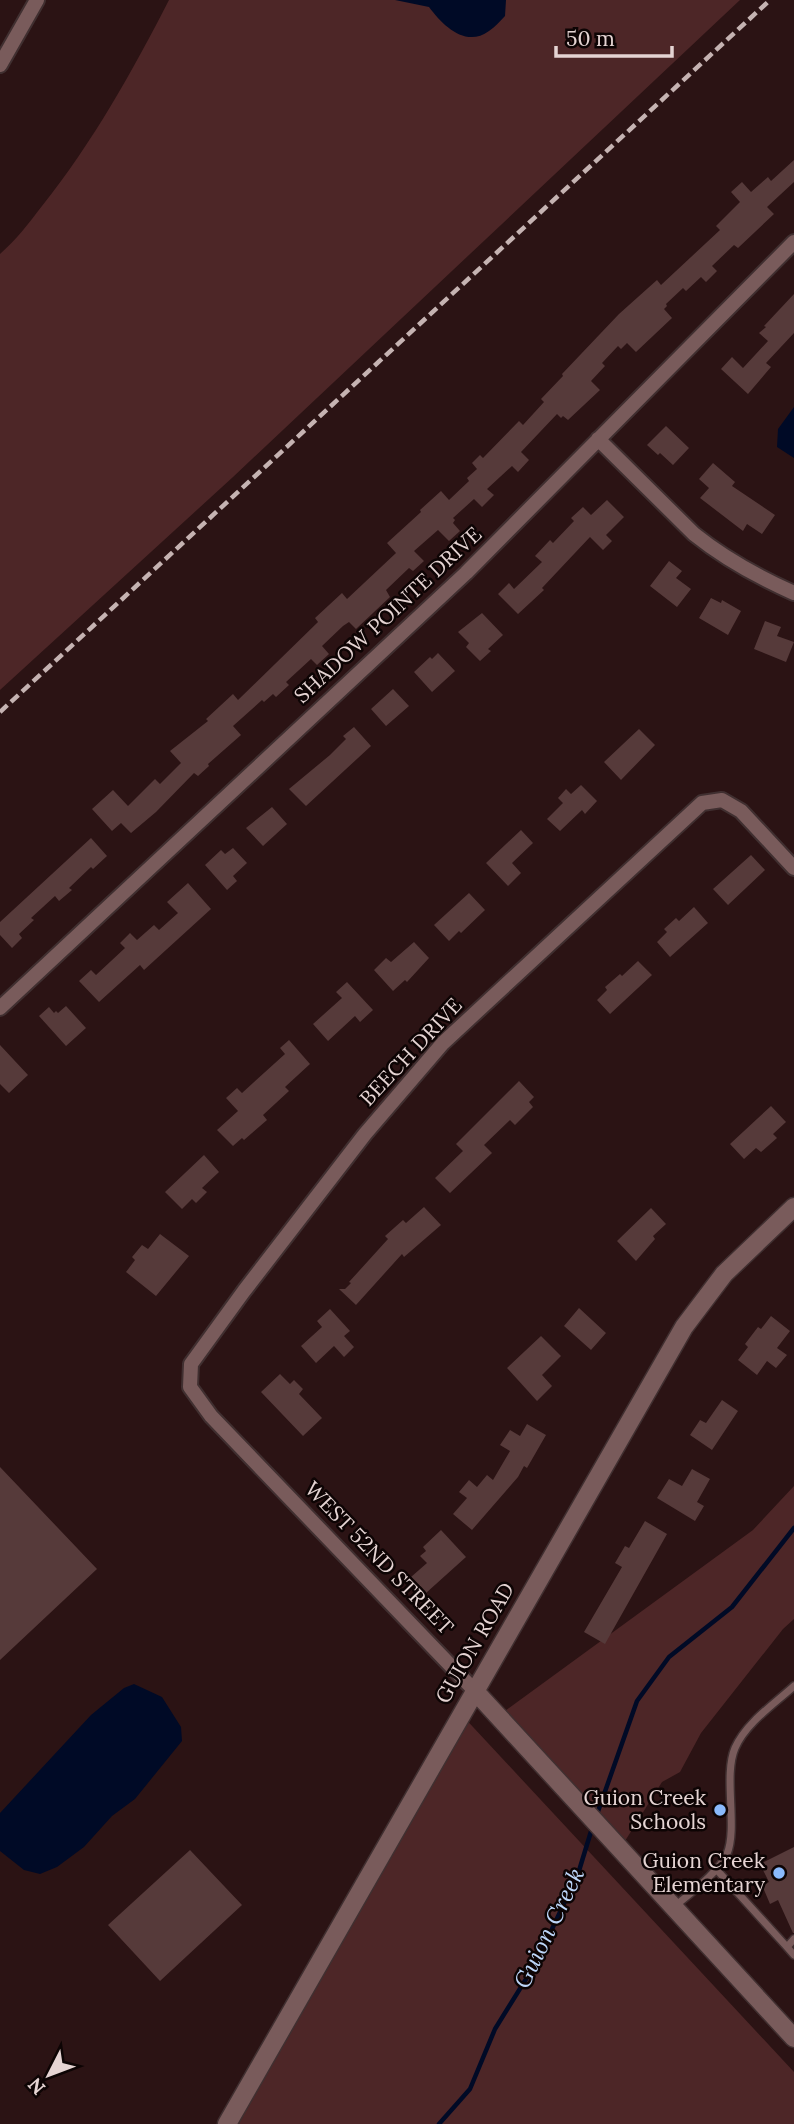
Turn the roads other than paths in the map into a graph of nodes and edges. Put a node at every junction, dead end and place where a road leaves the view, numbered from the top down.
1 (37, 0) edge
2 (0, 65) edge
3 (794, 242) edge
4 (598, 439) junction
5 (794, 593) edge
6 (794, 868) edge
7 (0, 1008) edge
8 (794, 1207) edge
9 (190, 1387) joint
10 (794, 1686) edge
11 (474, 1690) junction
12 (716, 1869) junction
13 (674, 1908) junction
14 (794, 1939) edge
15 (787, 1947) junction
16 (794, 1955) edge
17 (794, 2038) edge
18 (227, 2124) edge

1 - 2 street
3 - 4 street, SHADOW POINTE DRIVE
4 - 5 street
4 - 7 street, SHADOW POINTE DRIVE
6 - 9 street, BEECH DRIVE
8 - 11 street, GUION ROAD
9 - 11 street, WEST 52ND STREET
10 - 12 lane
11 - 13 street, WEST 52ND STREET
11 - 18 street, GUION ROAD
12 - 13 lane
12 - 15 lane
13 - 17 street, WEST 52ND STREET
14 - 15 lane
15 - 16 lane

